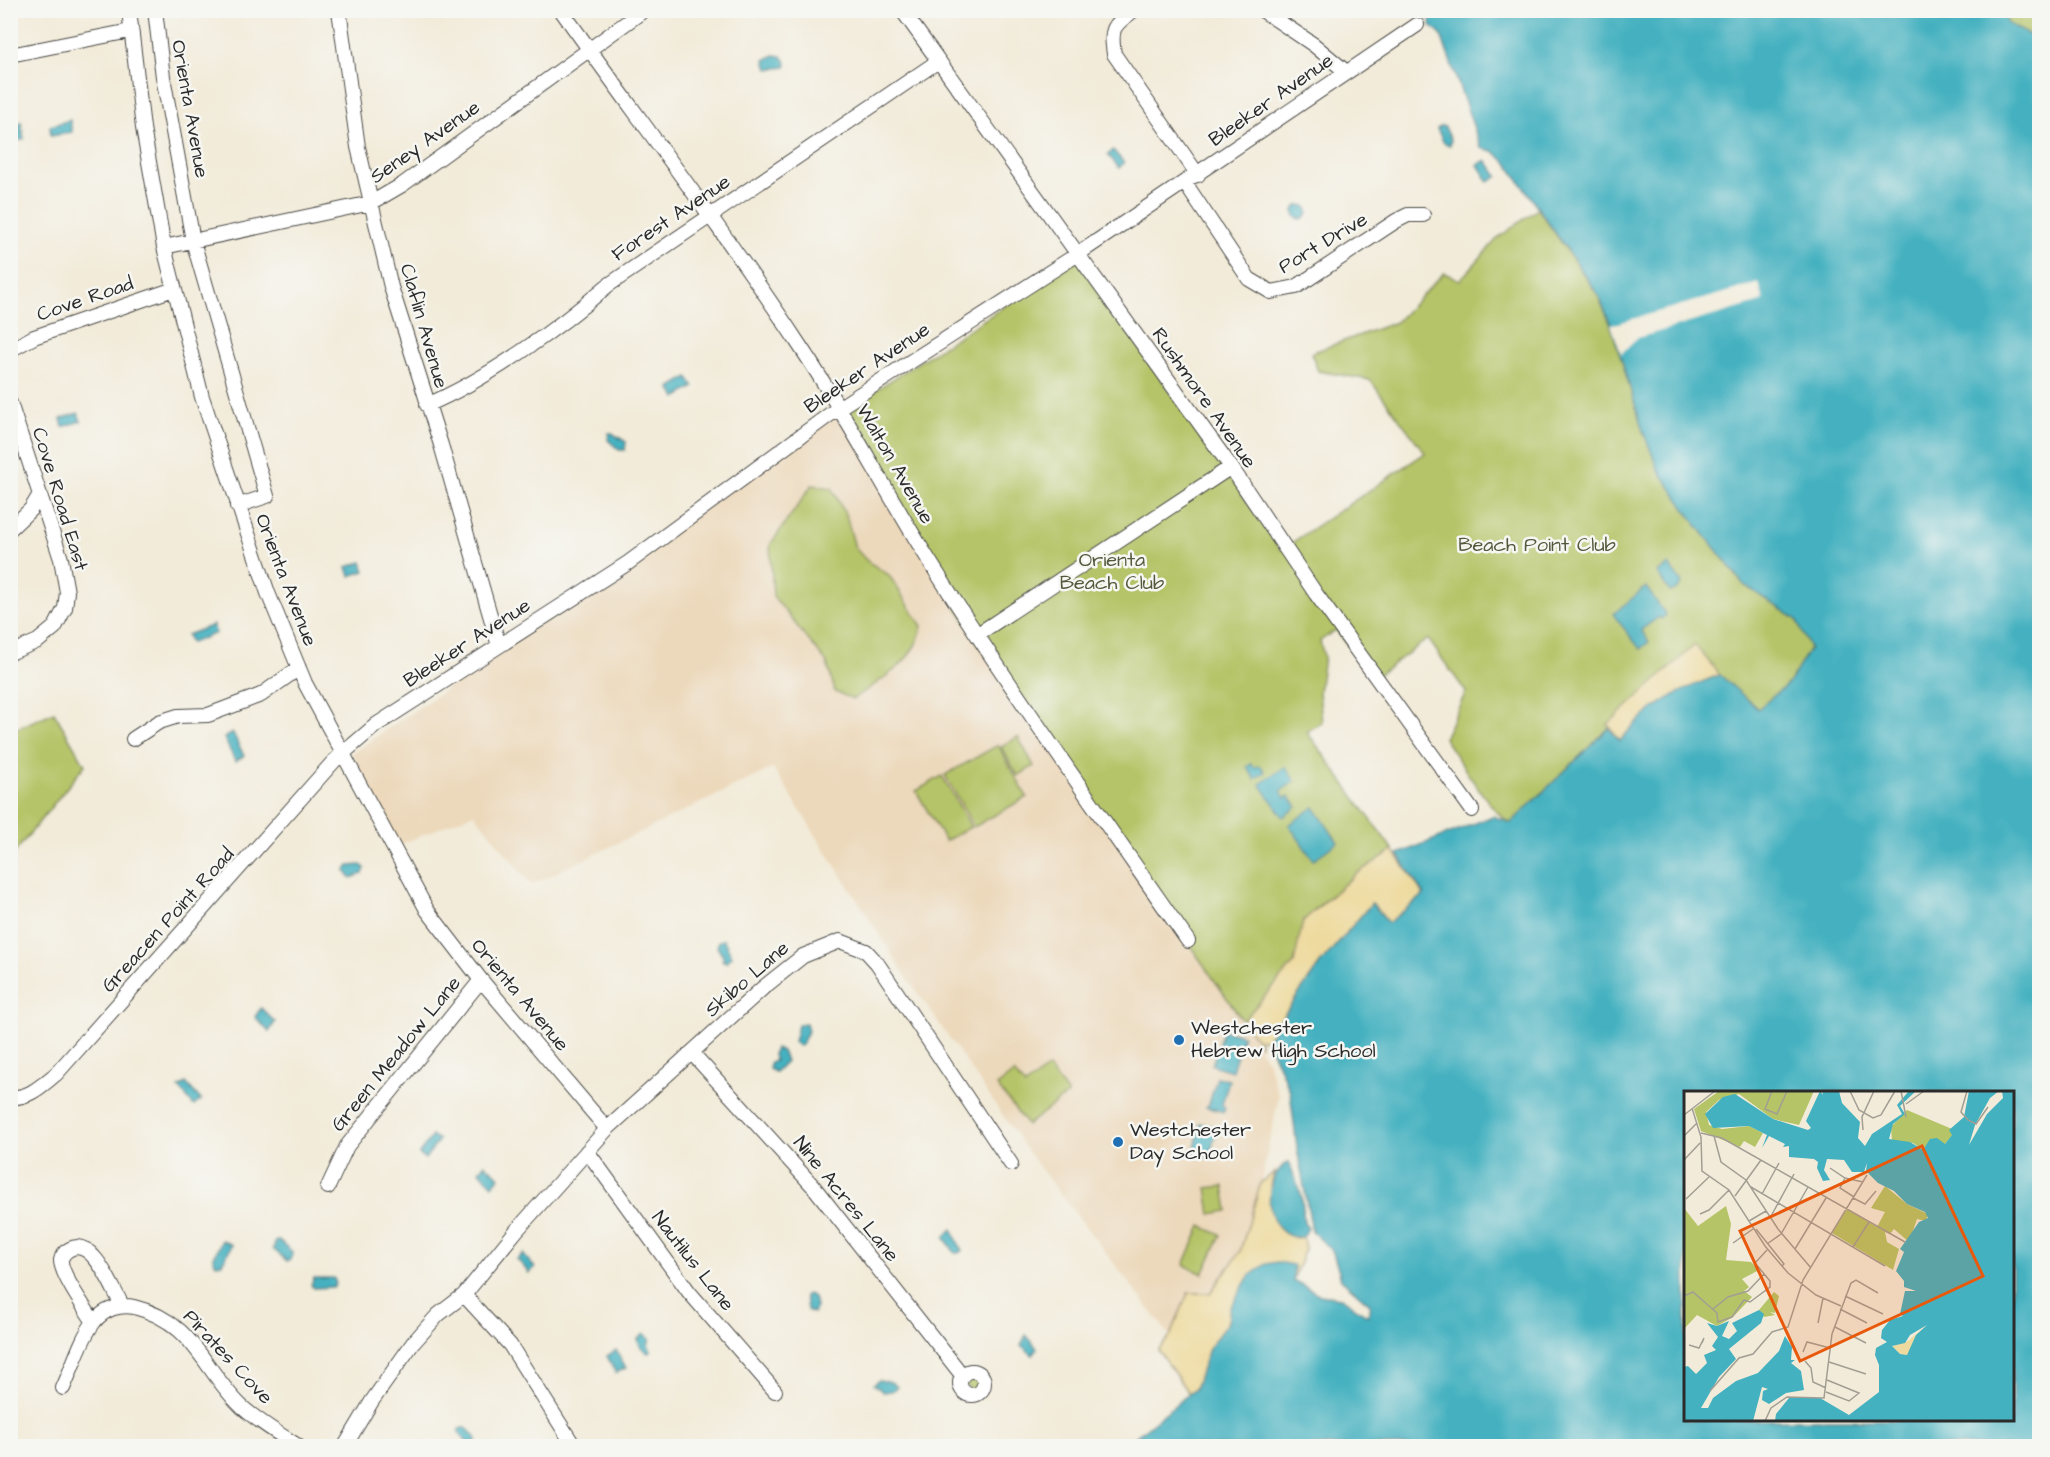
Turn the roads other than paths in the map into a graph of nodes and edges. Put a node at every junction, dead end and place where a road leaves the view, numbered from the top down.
1 (129, 10) edge
2 (154, 10) edge
3 (339, 10) edge
4 (561, 10) edge
5 (644, 10) edge
6 (902, 10) edge
7 (1134, 10) edge
8 (1262, 10) edge
9 (1417, 25) dead end
10 (130, 31) junction
11 (589, 49) junction
12 (10, 55) edge
13 (937, 62) junction
14 (1345, 71) junction
15 (1198, 175) junction
16 (1185, 183) junction
17 (371, 203) junction
18 (1423, 215) dead end
19 (711, 216) junction
20 (193, 241) junction
21 (164, 247) junction
22 (1078, 254) junction
23 (174, 289) junction
24 (10, 350) edge
25 (10, 403) edge
26 (427, 405) junction
27 (840, 407) junction
28 (1231, 467) junction
29 (40, 494) junction
30 (237, 506) junction
31 (10, 529) edge
32 (978, 634) junction
33 (499, 646) junction
34 (10, 653) edge
35 (299, 668) junction
36 (133, 739) dead end
37 (344, 752) junction
38 (1472, 810) dead end
39 (1188, 941) dead end
40 (481, 980) junction
41 (692, 1053) junction
42 (10, 1097) edge
43 (607, 1129) junction
44 (587, 1150) junction
45 (1011, 1164) dead end
46 (328, 1187) dead end
47 (464, 1296) junction
48 (122, 1305) junction
49 (93, 1322) junction
50 (962, 1375) dead end
51 (63, 1388) dead end
52 (775, 1391) dead end
53 (298, 1446) edge
54 (345, 1446) edge
55 (574, 1446) edge

1 - 10 street, Orienta Avenue
2 - 20 street, Orienta Avenue
3 - 17 street, Claflin Avenue
4 - 11 street, Walton Avenue
5 - 11 street, Seney Avenue
6 - 13 street, Rushmore Avenue
7 - 15 street
8 - 14 street
9 - 14 street, Bleeker Avenue
10 - 12 street
10 - 21 street, Orienta Avenue
11 - 17 street, Seney Avenue
11 - 19 street, Walton Avenue
13 - 19 street, Forest Avenue
13 - 22 street, Rushmore Avenue
14 - 15 street, Bleeker Avenue
15 - 16 street, Bleeker Avenue
16 - 18 street, Port Drive
16 - 22 street, Bleeker Avenue
17 - 20 street, Seney Avenue
17 - 26 street, Claflin Avenue
19 - 26 street, Forest Avenue
19 - 27 street, Walton Avenue
20 - 21 street, Seney Avenue
20 - 30 street, Orienta Avenue
21 - 23 street, Orienta Avenue
22 - 27 street, Bleeker Avenue
22 - 28 street, Rushmore Avenue
23 - 24 street, Cove Road
23 - 30 street, Orienta Avenue
25 - 29 street, Cove Road East
26 - 33 street, Claflin Avenue
27 - 32 street, Walton Avenue
27 - 33 street, Bleeker Avenue
28 - 32 street
28 - 38 street, Rushmore Avenue
29 - 31 street
29 - 34 street, Cove Road East
30 - 35 street, Orienta Avenue
32 - 39 street, Walton Avenue
33 - 37 street, Bleeker Avenue
35 - 36 street
35 - 37 street, Orienta Avenue
37 - 40 street, Orienta Avenue
37 - 42 street, Greacen Point Road
40 - 43 street, Orienta Avenue
40 - 46 street, Green Meadow Lane
41 - 43 street, Skibo Lane
41 - 45 street, Skibo Lane
41 - 50 street, Nine Acres Lane
43 - 44 street
44 - 47 street
44 - 52 street, Nautilus Lane
47 - 54 street
47 - 55 street
48 - 49 street
48 - 49 street
48 - 53 street, Pirates Cove
49 - 51 street

